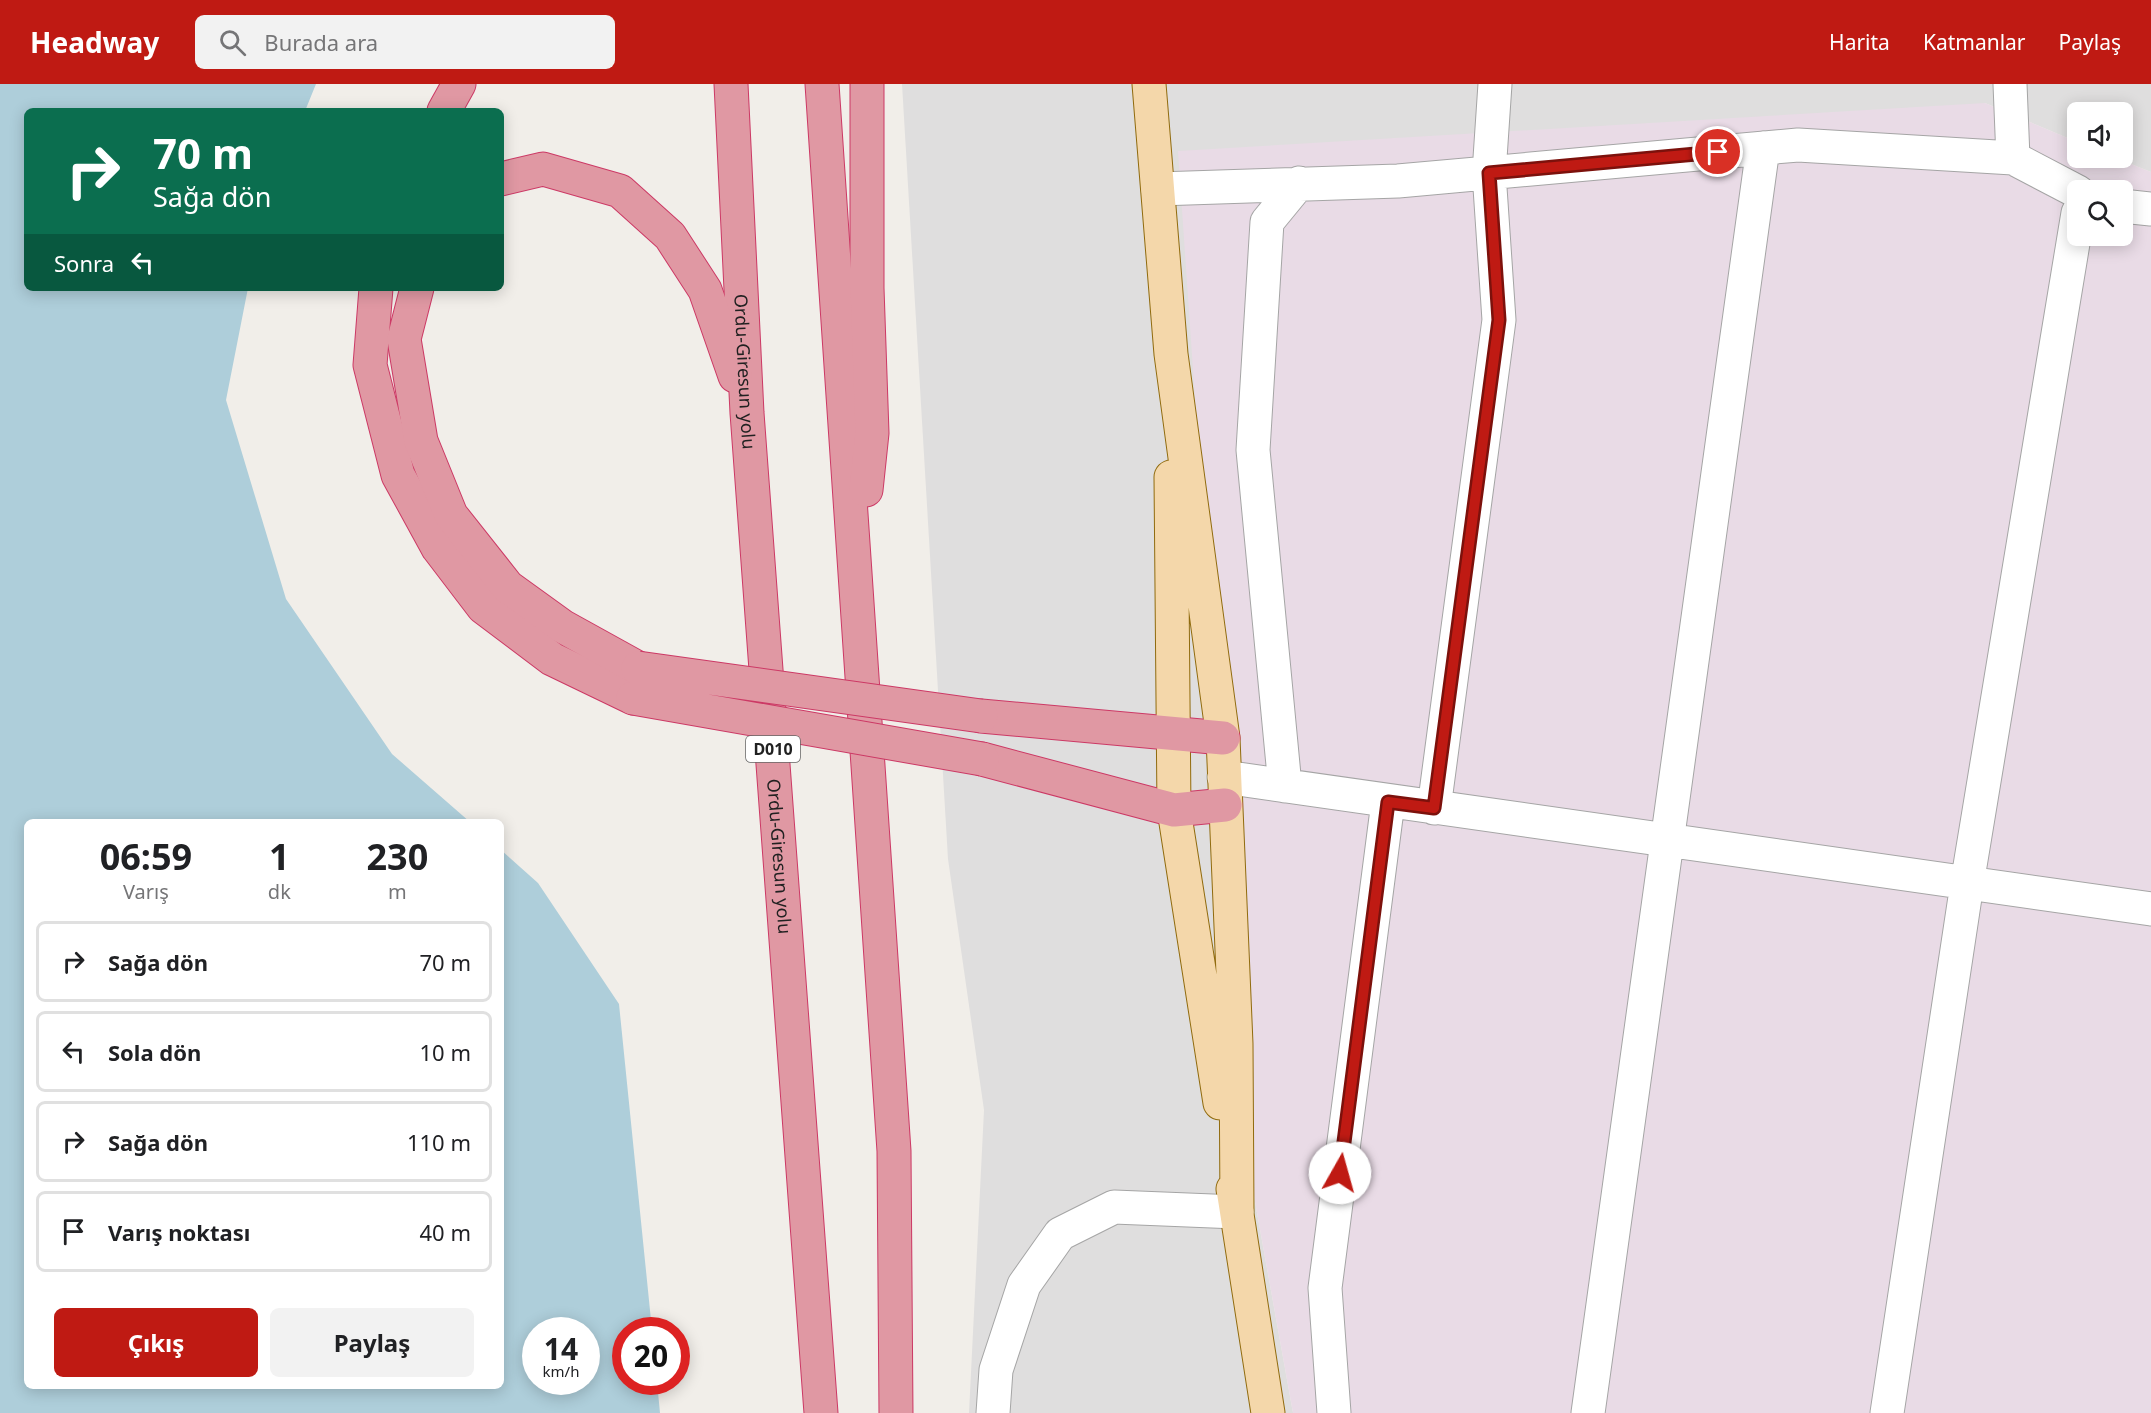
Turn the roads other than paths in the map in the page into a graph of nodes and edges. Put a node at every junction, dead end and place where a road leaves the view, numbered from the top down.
1 (459, 84) edge
2 (731, 84) edge
3 (822, 84) edge
4 (867, 84) edge
5 (1149, 84) edge
6 (1496, 84) edge
7 (2010, 84) edge
8 (446, 108) edge
9 (1763, 148) junction
10 (2013, 158) junction
11 (1489, 173) junction
12 (504, 178) edge
13 (1299, 183) junction
14 (2067, 186) edge
15 (1158, 189) junction
16 (2133, 207) edge
17 (2151, 209) edge
18 (2073, 246) edge
19 (376, 291) edge
20 (416, 291) edge
21 (1171, 354) junction
22 (747, 413) junction
23 (857, 578) junction
24 (636, 683) junction
25 (1171, 734) junction
26 (1223, 738) junction
27 (1285, 786) junction
28 (1225, 791) junction
29 (1388, 802) junction
30 (1434, 808) junction
31 (1174, 810) junction
32 (1667, 842) junction
33 (1967, 884) junction
34 (2151, 909) edge
35 (1237, 1212) junction
36 (820, 1413) edge
37 (896, 1413) edge
38 (993, 1413) edge
39 (1268, 1413) edge
40 (1334, 1413) edge
41 (1588, 1413) edge
42 (1887, 1413) edge

1 - 8 highway
2 - 22 highway, Ordu-Giresun yolu / D010
3 - 23 highway
4 - 23 highway
5 - 15 main road
6 - 11 street
7 - 10 street
9 - 10 street
9 - 11 street
9 - 32 street
10 - 14 street
11 - 13 street
11 - 30 street
12 - 22 highway
13 - 15 street
13 - 27 street
15 - 21 main road
16 - 17 street
18 - 33 street
19 - 24 highway
20 - 24 highway
21 - 25 main road
21 - 26 main road
22 - 36 highway, Ordu-Giresun yolu / D010
23 - 37 highway
24 - 25 highway, bridge
24 - 31 highway, bridge
25 - 26 highway
25 - 31 main road
26 - 28 main road
27 - 28 street
27 - 29 street
28 - 31 highway
28 - 35 main road
29 - 30 street
29 - 40 street
30 - 32 street
31 - 35 main road
32 - 33 street
32 - 41 street
33 - 34 street
33 - 42 street
35 - 38 street
35 - 39 main road

